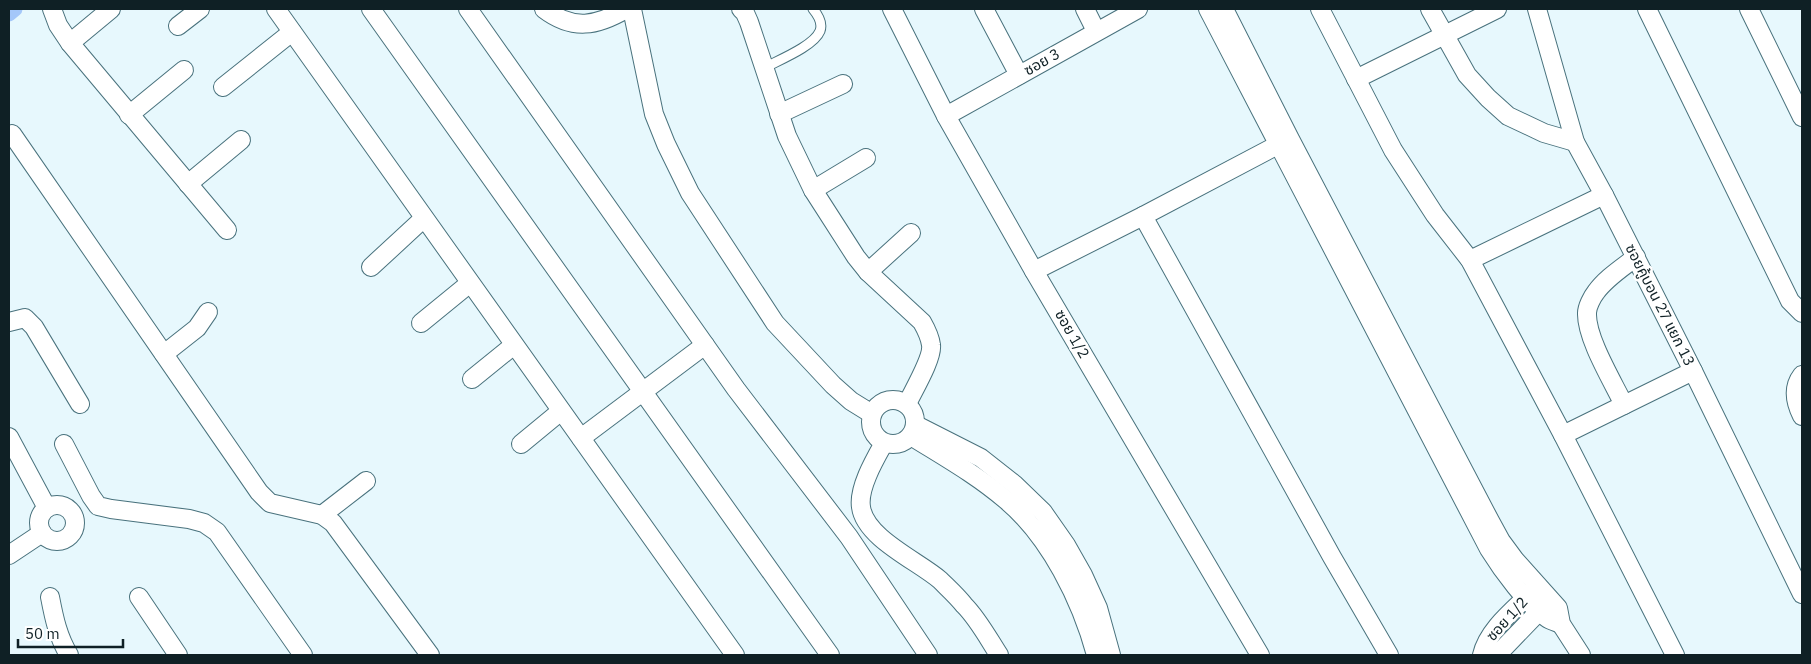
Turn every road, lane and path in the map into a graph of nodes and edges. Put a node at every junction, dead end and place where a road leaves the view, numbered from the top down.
1 (52, 9) edge
2 (111, 9) edge
3 (200, 9) edge
4 (276, 9) edge
5 (371, 9) edge
6 (468, 9) edge
7 (544, 9) edge
8 (626, 9) edge
9 (632, 9) edge
10 (740, 9) edge
11 (814, 9) edge
12 (892, 9) edge
13 (984, 9) edge
14 (1085, 9) edge
15 (1138, 9) edge
16 (1208, 9) edge
17 (1224, 9) edge
18 (1320, 9) edge
19 (1430, 9) edge
20 (1496, 9) edge
21 (1537, 9) edge
22 (1647, 9) edge
23 (1749, 9) edge
24 (178, 26) dead end
25 (1096, 31) junction
26 (292, 32) junction
27 (1444, 36) junction
28 (70, 43) junction
29 (764, 68) junction
30 (184, 70) dead end
31 (1019, 75) junction
32 (1356, 79) junction
33 (843, 84) dead end
34 (223, 87) dead end
35 (779, 114) junction
36 (129, 115) junction
37 (946, 116) junction
38 (1802, 117) edge
39 (12, 134) dead end
40 (241, 140) dead end
41 (1284, 141) junction
42 (1575, 142) junction
43 (866, 158) dead end
44 (188, 184) junction
45 (813, 190) junction
46 (1604, 195) junction
47 (1143, 216) junction
48 (424, 218) junction
49 (226, 230) dead end
50 (911, 233) dead end
51 (1636, 257) junction
52 (1470, 260) junction
53 (371, 267) dead end
54 (1034, 271) junction
55 (868, 272) junction
56 (470, 283) junction
57 (208, 312) dead end
58 (1802, 313) edge
59 (9, 322) edge
60 (422, 323) dead end
61 (514, 345) junction
62 (705, 345) junction
63 (164, 354) junction
64 (1693, 371) junction
65 (1802, 375) edge
66 (472, 379) dead end
67 (643, 392) junction
68 (80, 404) dead end
69 (907, 404) junction
70 (1624, 405) junction
71 (561, 411) junction
72 (872, 414) junction
73 (1802, 416) edge
74 (913, 430) junction
75 (1563, 435) junction
76 (9, 436) edge
77 (581, 438) junction
78 (884, 443) junction
79 (64, 444) dead end
80 (521, 444) dead end
81 (366, 481) dead end
82 (47, 508) junction
83 (322, 515) junction
84 (42, 533) junction
85 (9, 555) edge
86 (1532, 592) junction
87 (1802, 594) edge
88 (50, 596) dead end
89 (139, 597) dead end
90 (1086, 601) junction
91 (1545, 605) junction
92 (69, 655) edge
93 (178, 655) edge
94 (303, 655) edge
95 (430, 655) edge
96 (735, 655) edge
97 (830, 655) edge
98 (928, 655) edge
99 (998, 655) edge
100 (1096, 655) edge
101 (1111, 655) edge
102 (1260, 655) edge
103 (1389, 655) edge
104 (1482, 655) edge
105 (1497, 655) edge
106 (1581, 655) edge
107 (1675, 655) edge

1 - 28 street
2 - 28 street
3 - 24 street
4 - 26 street
5 - 67 street
6 - 62 street
7 - 8 street
9 - 72 street
10 - 29 street
11 - 29 lane
12 - 37 street, ซอย 1/2
13 - 31 street
14 - 25 street
15 - 25 street, ซอย 3
16 - 41 street
17 - 41 street
18 - 32 street
19 - 27 street
20 - 27 street
21 - 42 street, ซอยคู้บอน 27 แยก 13
22 - 58 street
23 - 38 street
25 - 31 street, ซอย 3
26 - 34 street
26 - 48 street
27 - 32 street
27 - 42 street
28 - 36 street
29 - 35 street
30 - 36 street
31 - 37 street, ซอย 3
32 - 52 street
33 - 35 street
35 - 45 street
36 - 44 street
37 - 54 street, ซอย 1/2
39 - 63 street
40 - 44 street
41 - 47 street
41 - 86 street
42 - 46 street, ซอยคู้บอน 27 แยก 13
43 - 45 street
44 - 49 street
45 - 55 street
46 - 51 street, ซอยคู้บอน 27 แยก 13
46 - 52 street
47 - 54 street
47 - 103 street
48 - 53 street
48 - 56 street
50 - 55 street
51 - 64 street, ซอยคู้บอน 27 แยก 13
51 - 70 street
52 - 75 street
54 - 102 street, ซอย 1/2
55 - 69 street
56 - 60 street
56 - 61 street
57 - 63 street
59 - 68 street
61 - 66 street
61 - 71 street
62 - 67 street
62 - 98 street
63 - 83 street
64 - 70 street
64 - 87 street, ซอยคู้บอน 27 แยก 13
65 - 73 street
67 - 77 street
67 - 97 street
69 - 72 street
69 - 74 street
70 - 75 street
71 - 77 street
71 - 80 street
72 - 78 street
74 - 78 street
74 - 90 street
75 - 107 street
76 - 82 street
77 - 96 street
78 - 99 street
79 - 94 street
81 - 83 street
82 - 84 street
82 - 84 street
83 - 95 street
84 - 85 street
86 - 91 street
86 - 104 street, ซอย 1/2
88 - 92 street
89 - 93 street
90 - 100 street
90 - 101 street
91 - 105 street, ซอย 1/2
91 - 106 street

